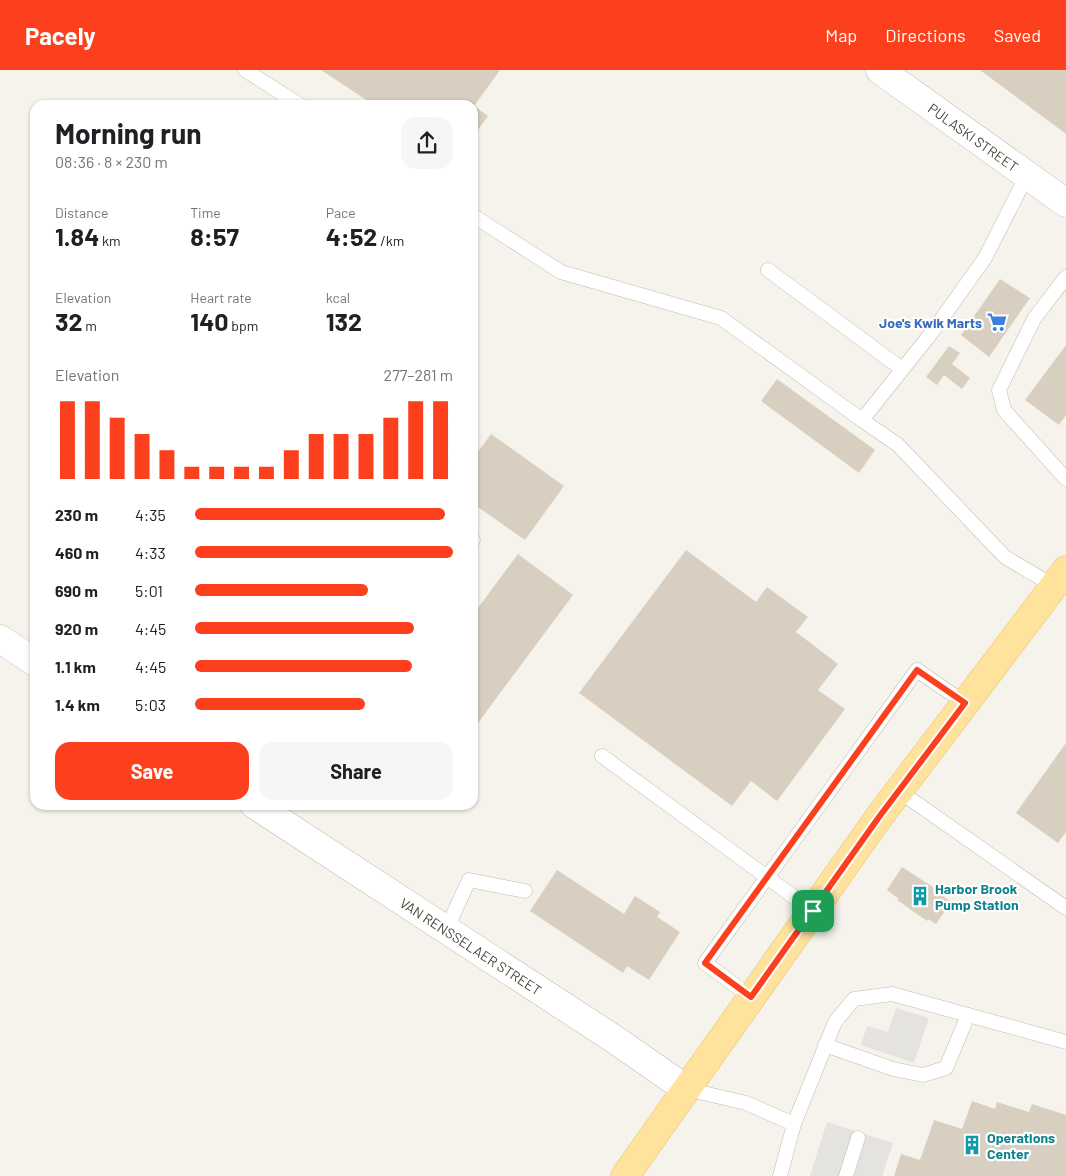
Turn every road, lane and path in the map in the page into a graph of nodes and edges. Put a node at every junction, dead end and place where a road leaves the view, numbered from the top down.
1 (245, 70) edge
2 (880, 70) edge
3 (292, 100) edge
4 (1027, 176) junction
5 (1066, 204) edge
6 (478, 219) edge
7 (768, 270) dead end
8 (1066, 277) edge
9 (902, 369) junction
10 (862, 420) junction
11 (1066, 479) edge
12 (1060, 578) edge
13 (0, 639) edge
14 (30, 659) edge
15 (965, 703) junction
16 (602, 756) dead end
17 (899, 791) junction
18 (264, 810) edge
19 (767, 877) junction
20 (525, 890) dead end
21 (1066, 908) edge
22 (813, 911) junction
23 (446, 930) junction
24 (751, 997) junction
25 (968, 1015) junction
26 (1066, 1042) edge
27 (826, 1045) junction
28 (686, 1089) junction
29 (794, 1124) junction
30 (858, 1138) dead end
31 (625, 1176) edge
32 (780, 1176) edge
33 (846, 1176) edge

1 - 3 lane
2 - 4 street, PULASKI STREET
4 - 5 street, PULASKI STREET
4 - 9 lane
6 - 10 lane
7 - 9 lane
8 - 11 lane
9 - 10 lane
10 - 12 lane
12 - 15 main road
13 - 14 street
15 - 17 main road
15 - 19 lane
16 - 19 lane
17 - 21 lane
17 - 22 main road
18 - 23 street, VAN RENSSELAER STREET
19 - 22 lane
19 - 24 lane
20 - 23 lane
22 - 24 main road
23 - 28 street, VAN RENSSELAER STREET
24 - 28 main road
25 - 26 lane
25 - 27 lane
25 - 27 lane
27 - 29 lane
28 - 29 lane
28 - 31 main road
29 - 32 lane
30 - 33 lane

